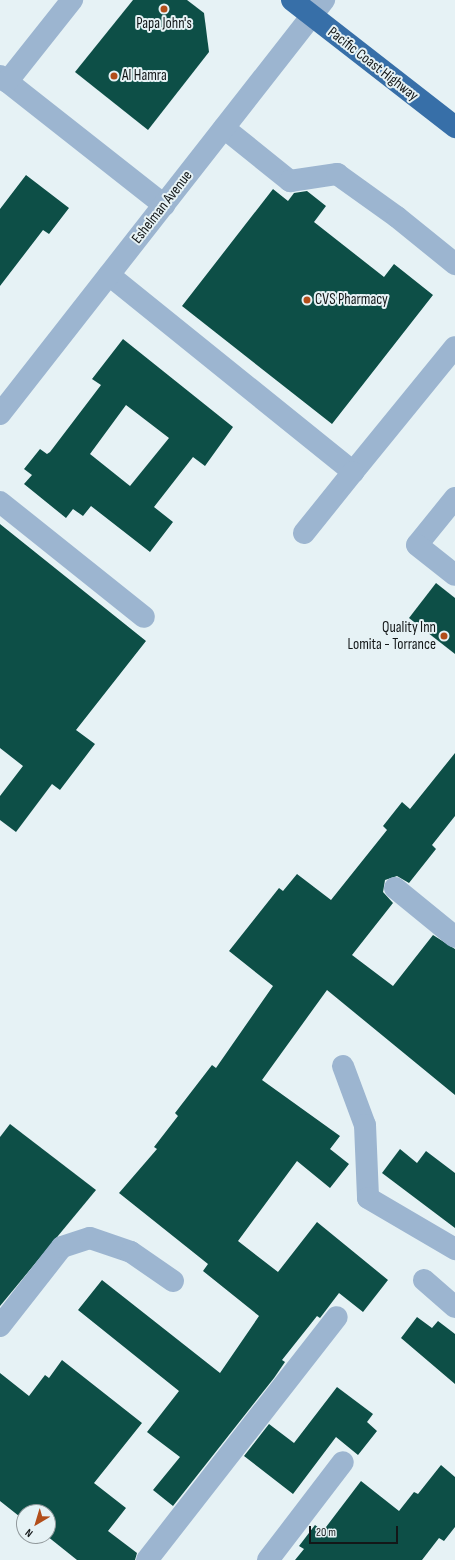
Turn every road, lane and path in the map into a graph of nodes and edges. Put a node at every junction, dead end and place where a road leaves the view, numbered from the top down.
1 (72, 0) edge
2 (292, 0) edge
3 (318, 8) edge
4 (4, 79) edge
5 (455, 127) edge
6 (224, 128) junction
7 (164, 205) junction
8 (455, 264) edge
9 (109, 275) junction
10 (455, 347) edge
11 (0, 414) edge
12 (353, 472) junction
13 (455, 498) edge
14 (0, 502) edge
15 (304, 533) dead end
16 (455, 575) edge
17 (144, 617) dead end
18 (395, 888) dead end
19 (455, 937) edge
20 (343, 1066) dead end
21 (455, 1249) edge
22 (424, 1280) dead end
23 (173, 1281) dead end
24 (455, 1307) edge
25 (337, 1317) dead end
26 (0, 1326) edge
27 (343, 1462) dead end
28 (147, 1560) edge
29 (268, 1560) edge

1 - 4 street
2 - 3 highway, Pacific Coast Highway
3 - 5 highway, Pacific Coast Highway
3 - 6 street, Eshelman Avenue
4 - 7 street
6 - 7 street, Eshelman Avenue
6 - 8 street
7 - 9 street, Eshelman Avenue
9 - 11 street, Eshelman Avenue
9 - 12 street
10 - 12 street
12 - 15 street
13 - 16 street
14 - 17 street
18 - 19 street
20 - 21 street
22 - 24 street
23 - 26 street
25 - 28 street
27 - 29 street

